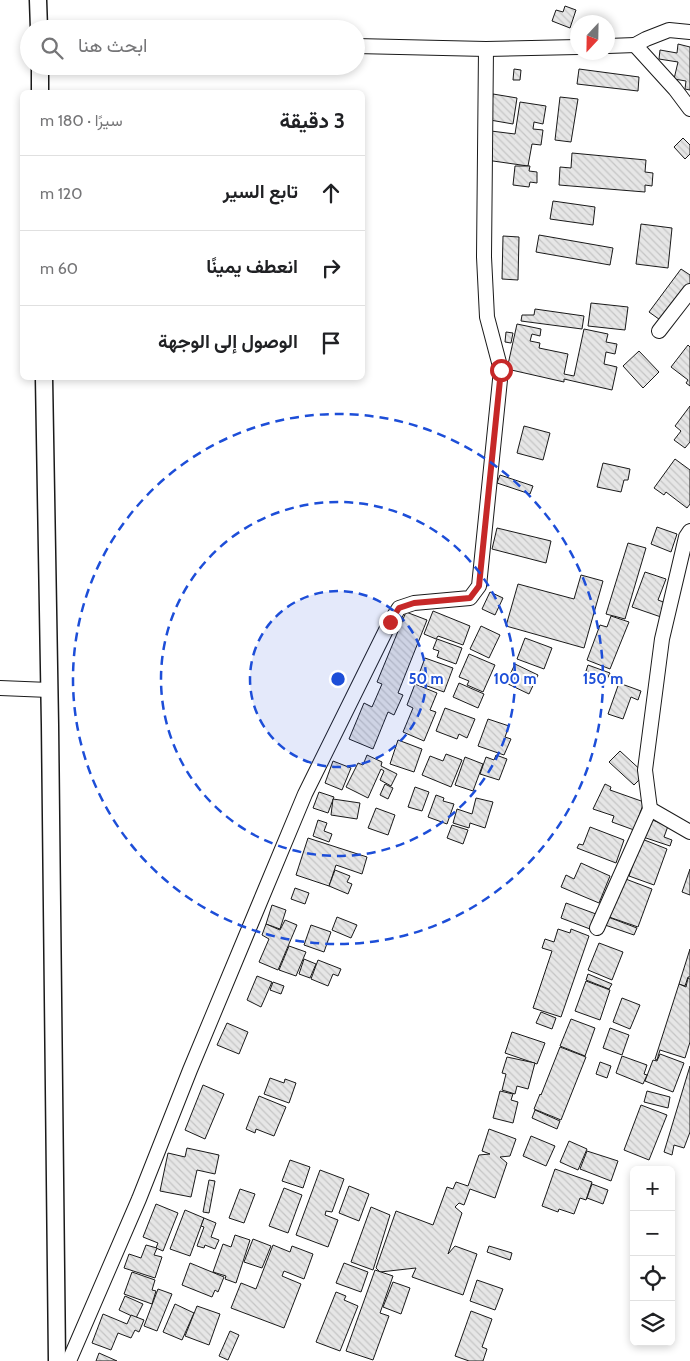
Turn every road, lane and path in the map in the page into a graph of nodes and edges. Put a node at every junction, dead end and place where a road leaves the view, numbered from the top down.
1 (38, 0) edge
2 (39, 20) edge
3 (690, 32) edge
4 (635, 45) junction
5 (365, 46) edge
6 (570, 46) edge
7 (615, 46) edge
8 (486, 48) junction
9 (40, 75) edge
10 (40, 90) edge
11 (690, 109) edge
12 (690, 291) edge
13 (659, 331) dead end
14 (44, 380) edge
15 (690, 531) edge
16 (0, 688) edge
17 (49, 690) junction
18 (650, 809) junction
19 (690, 832) edge
20 (597, 928) dead end
21 (57, 1361) edge
22 (69, 1361) edge

1 - 2 main road
3 - 4 street
4 - 7 street
4 - 11 street
5 - 8 street
6 - 8 street
8 - 22 street
9 - 10 main road
12 - 13 street
14 - 17 main road
15 - 18 street
16 - 17 street
17 - 21 main road
18 - 19 street
18 - 20 street

